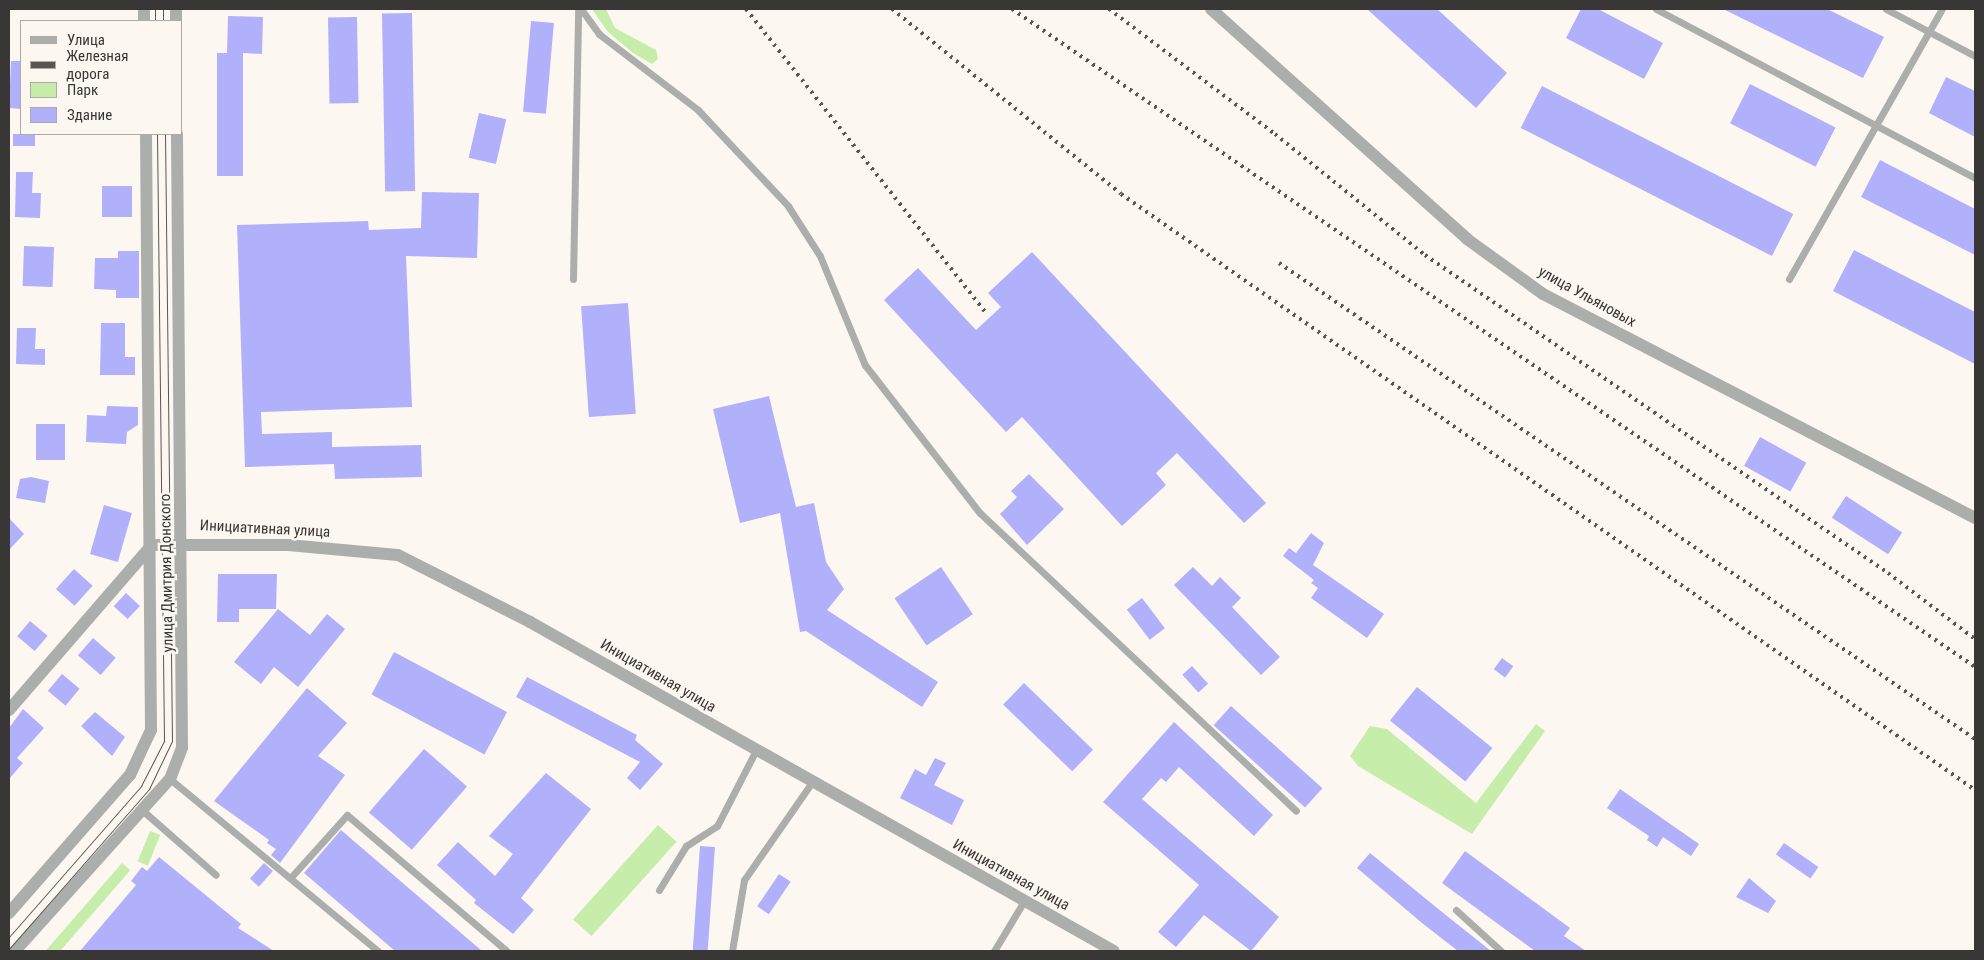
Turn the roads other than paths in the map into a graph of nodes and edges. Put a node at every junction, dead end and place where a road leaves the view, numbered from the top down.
1 (579, 9) edge
2 (1211, 9) edge
3 (1656, 9) edge
4 (1886, 9) edge
5 (1942, 9) edge
6 (1929, 32) junction
7 (1975, 56) edge
8 (1877, 126) junction
9 (146, 135) edge
10 (177, 135) edge
11 (1975, 178) edge
12 (573, 278) dead end
13 (1789, 279) dead end
14 (1975, 518) edge
15 (183, 542) junction
16 (152, 545) junction
17 (9, 710) edge
18 (756, 750) junction
19 (170, 779) junction
20 (812, 782) junction
21 (142, 810) junction
22 (1296, 811) dead end
23 (216, 875) dead end
24 (292, 876) junction
25 (659, 890) dead end
26 (1024, 901) junction
27 (1456, 910) dead end
28 (9, 913) edge
29 (15, 951) edge
30 (378, 951) edge
31 (507, 951) edge
32 (732, 951) edge
33 (994, 951) edge
34 (1114, 951) edge
35 (1501, 951) edge

1 - 12 lane
1 - 22 lane
2 - 14 street, улица Ульяновых
3 - 8 lane
4 - 6 lane
5 - 6 lane
6 - 7 lane
6 - 8 lane
8 - 11 lane
8 - 13 lane
9 - 16 street, улица Дмитрия Донского
10 - 15 street, улица Дмитрия Донского
15 - 16 street, Инициативная улица
15 - 18 street, Инициативная улица
15 - 19 street, улица Дмитрия Донского
16 - 17 street
16 - 28 street, улица Дмитрия Донского
18 - 20 street, Инициативная улица
18 - 25 lane
19 - 21 street, улица Дмитрия Донского
19 - 24 lane
20 - 26 street, Инициативная улица
20 - 32 lane
21 - 23 lane
21 - 29 street, улица Дмитрия Донского
24 - 30 lane
24 - 31 lane
26 - 33 lane
26 - 34 street, Инициативная улица
27 - 35 lane

